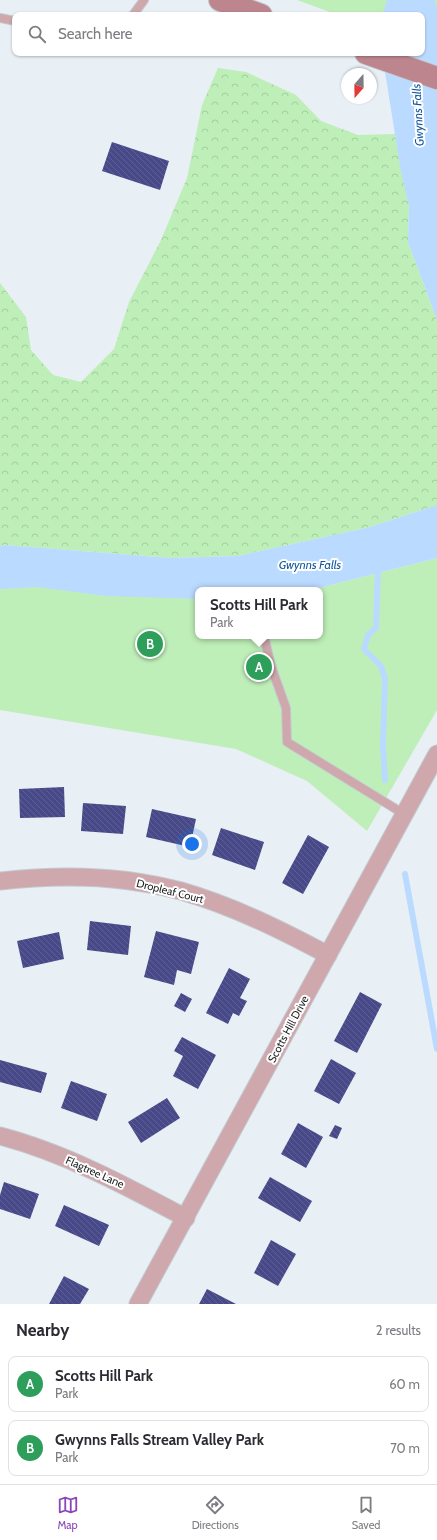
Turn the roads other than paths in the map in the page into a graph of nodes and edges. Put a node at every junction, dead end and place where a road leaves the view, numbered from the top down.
1 (144, 0) edge
2 (220, 0) edge
3 (135, 12) edge
4 (254, 12) edge
5 (0, 18) edge
6 (12, 21) edge
7 (376, 56) edge
8 (437, 78) edge
9 (265, 639) edge
10 (437, 754) edge
11 (404, 814) junction
12 (0, 881) edge
13 (328, 955) junction
14 (0, 1136) edge
15 (186, 1218) junction
16 (138, 1304) edge

1 - 3 lane
2 - 4 main road
5 - 6 lane
7 - 8 main road
9 - 11 lane
10 - 11 street, Scotts Hill Drive
11 - 13 street, Scotts Hill Drive
12 - 13 street, Dropleaf Court
13 - 15 street, Scotts Hill Drive
14 - 15 street, Flagtree Lane
15 - 16 street, Scotts Hill Drive

